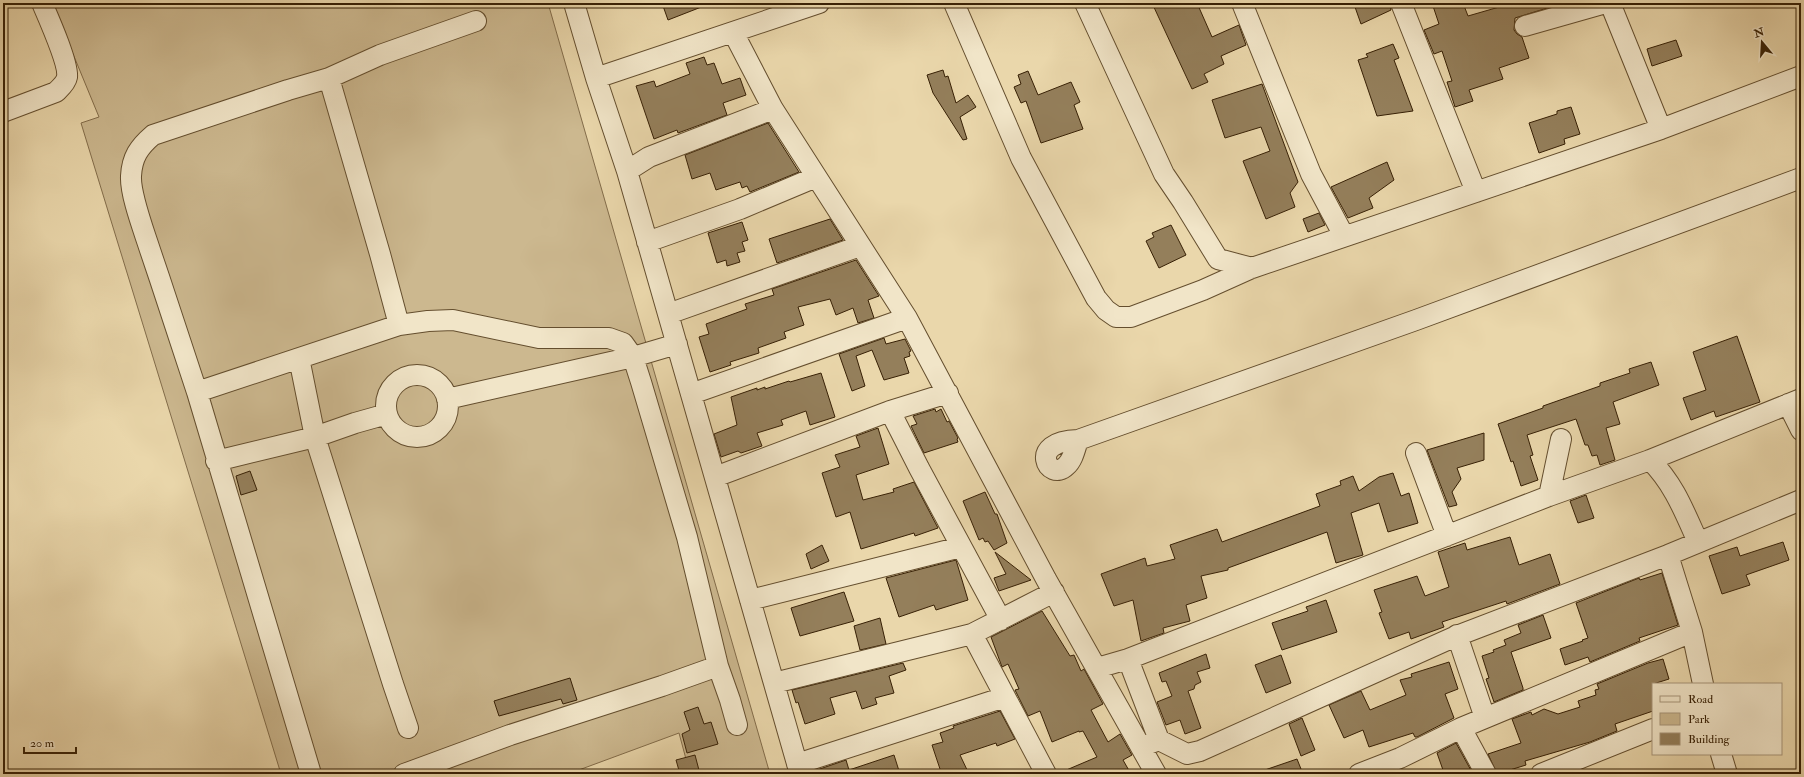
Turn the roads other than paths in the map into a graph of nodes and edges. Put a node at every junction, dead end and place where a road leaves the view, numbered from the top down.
1 (42, 3) edge
2 (574, 3) edge
3 (819, 3) edge
4 (954, 3) edge
5 (1085, 3) edge
6 (1242, 3) edge
7 (1401, 3) edge
8 (1606, 3) edge
9 (1610, 3) edge
10 (476, 21) dead end
11 (1525, 26) dead end
12 (733, 32) junction
13 (1801, 76) edge
14 (329, 78) junction
15 (596, 78) junction
16 (773, 109) junction
17 (3, 112) edge
18 (1661, 129) junction
19 (627, 171) junction
20 (816, 177) junction
21 (1801, 178) edge
22 (1476, 192) junction
23 (1344, 236) junction
24 (647, 242) junction
25 (860, 246) junction
26 (1218, 259) junction
27 (1252, 268) junction
28 (1203, 290) junction
29 (668, 314) junction
30 (907, 318) junction
31 (399, 325) junction
32 (677, 344) junction
33 (633, 357) junction
34 (299, 358) junction
35 (197, 392) junction
36 (948, 393) junction
37 (691, 394) junction
38 (447, 399) junction
39 (1795, 402) edge
40 (890, 410) junction
41 (387, 414) junction
42 (1801, 430) edge
43 (315, 437) junction
44 (1560, 439) dead end
45 (1078, 440) dead end
46 (1416, 453) dead end
47 (1650, 460) junction
48 (216, 461) junction
49 (715, 477) junction
50 (1549, 496) junction
51 (1801, 500) edge
52 (1447, 536) junction
53 (1698, 542) junction
54 (961, 547) junction
55 (1668, 555) junction
56 (1054, 592) junction
57 (750, 600) junction
58 (1002, 620) junction
59 (1692, 632) junction
60 (972, 634) junction
61 (1458, 635) junction
62 (1128, 659) junction
63 (718, 666) junction
64 (1097, 668) junction
65 (774, 683) junction
66 (1703, 683) edge
67 (1005, 697) junction
68 (1485, 718) junction
69 (737, 725) dead end
70 (408, 728) dead end
71 (1461, 728) junction
72 (1652, 729) edge
73 (1159, 740) junction
74 (1141, 747) junction
75 (1721, 755) edge
76 (1402, 766) edge
77 (798, 769) edge
78 (1044, 773) edge
79 (311, 774) edge
80 (404, 774) edge
81 (1156, 774) edge
82 (1359, 774) edge
83 (1486, 774) edge
84 (1541, 774) edge
85 (1727, 774) edge

1 - 17 street
2 - 15 street
3 - 12 street
4 - 28 street
5 - 26 street
6 - 23 street
7 - 22 street
8 - 11 street
9 - 18 street
10 - 14 street
12 - 15 street
12 - 16 street
13 - 18 street
14 - 31 street
14 - 35 street
15 - 19 street
16 - 19 street
16 - 20 street
18 - 22 street
19 - 24 street
20 - 24 street
20 - 25 street
21 - 45 street
22 - 23 street
23 - 27 street
24 - 29 street
25 - 29 street
25 - 30 street
26 - 27 street
26 - 28 street
27 - 28 street
29 - 32 street
30 - 36 street
30 - 37 street
31 - 33 street
31 - 34 street
32 - 33 street
32 - 37 street
33 - 38 street
33 - 63 street
34 - 35 street
34 - 43 street
35 - 48 street
36 - 40 street
36 - 56 street
37 - 49 street
38 - 41 street
38 - 41 street
39 - 42 street
39 - 47 street
40 - 49 street
40 - 54 street
41 - 43 street
43 - 48 street
43 - 70 street
44 - 50 street
46 - 52 street
47 - 50 street
47 - 53 street
48 - 79 street
49 - 57 street
50 - 52 street
51 - 53 street
52 - 62 street
53 - 55 street
54 - 57 street
54 - 58 street
55 - 59 street
55 - 61 street
56 - 58 street
56 - 64 street
57 - 65 street
58 - 60 street
59 - 66 street
59 - 68 street
60 - 65 street
60 - 67 street
61 - 68 street
61 - 73 street
62 - 64 street
62 - 73 street
63 - 69 street
63 - 80 street
64 - 74 street
65 - 77 street
67 - 77 street
67 - 78 street
68 - 71 street
71 - 76 street
71 - 83 street
72 - 84 street
73 - 74 street
74 - 81 street
75 - 85 street
76 - 82 street

